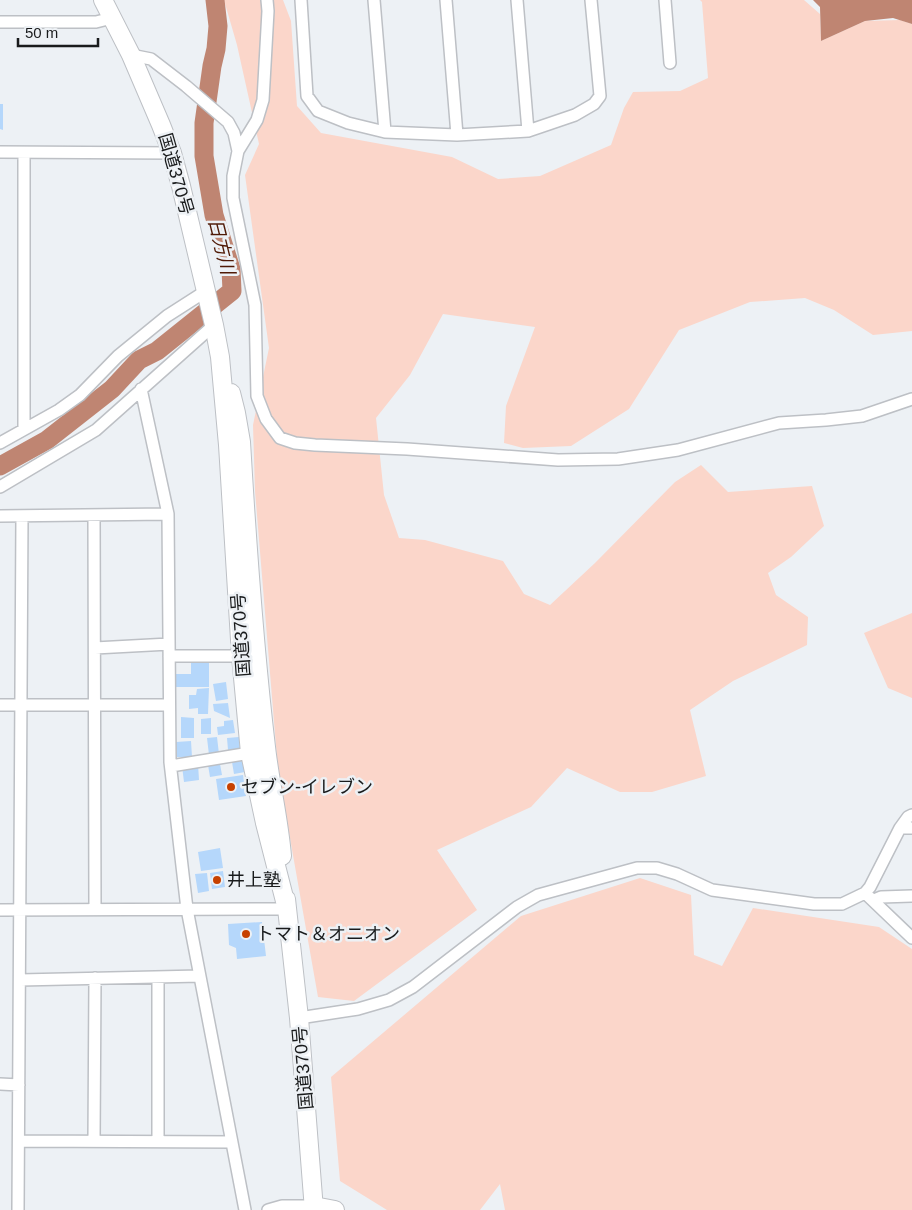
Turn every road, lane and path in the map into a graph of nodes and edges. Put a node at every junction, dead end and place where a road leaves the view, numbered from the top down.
1 (103, 0) edge
2 (266, 0) edge
3 (301, 0) edge
4 (374, 0) edge
5 (446, 0) edge
6 (517, 0) edge
7 (592, 0) edge
8 (665, 0) edge
9 (112, 18) junction
10 (0, 22) edge
11 (131, 55) junction
12 (670, 63) dead end
13 (528, 131) junction
14 (385, 132) junction
15 (457, 135) junction
16 (238, 151) junction
17 (0, 152) edge
18 (24, 153) junction
19 (172, 153) junction
20 (206, 292) junction
21 (213, 322) junction
22 (220, 357) junction
23 (141, 389) junction
24 (912, 399) edge
25 (24, 428) junction
26 (0, 443) edge
27 (0, 487) edge
28 (168, 514) junction
29 (94, 515) junction
30 (0, 516) edge
31 (22, 516) junction
32 (95, 648) junction
33 (169, 650) junction
34 (242, 656) junction
35 (0, 705) edge
36 (21, 705) junction
37 (95, 705) junction
38 (169, 705) junction
39 (250, 752) junction
40 (170, 766) junction
41 (912, 815) edge
42 (900, 828) junction
43 (912, 828) edge
44 (912, 896) edge
45 (869, 897) junction
46 (187, 908) junction
47 (95, 909) junction
48 (287, 909) junction
49 (0, 910) edge
50 (20, 910) junction
51 (912, 938) edge
52 (200, 976) junction
53 (158, 977) junction
54 (95, 978) junction
55 (20, 980) junction
56 (299, 1018) junction
57 (0, 1084) edge
58 (19, 1085) junction
59 (19, 1141) junction
60 (94, 1141) junction
61 (158, 1141) junction
62 (232, 1142) junction
63 (314, 1208) edge
64 (18, 1210) edge
65 (245, 1210) edge
66 (268, 1210) edge
67 (335, 1210) edge

1 - 9 highway, 国道370号
2 - 16 street
3 - 14 street
4 - 14 street
5 - 15 street
6 - 13 street
7 - 13 street
8 - 12 street
9 - 10 street
9 - 11 highway, 国道370号
11 - 16 street
11 - 19 highway, 国道370号
13 - 15 street
14 - 15 street
16 - 24 street
17 - 18 street
18 - 19 street
18 - 25 street
19 - 20 highway, 国道370号
20 - 21 highway, 国道370号
20 - 25 street
21 - 22 highway, 国道370号
21 - 23 street
22 - 34 highway, 国道370号
22 - 48 highway, 国道370号
23 - 27 street
23 - 28 street
25 - 26 street
28 - 29 street
28 - 33 street
29 - 31 street
29 - 32 street
30 - 31 street
31 - 36 street
32 - 33 street
32 - 37 street
33 - 34 street
33 - 38 street
34 - 39 highway, 国道370号
35 - 36 street
36 - 37 street
36 - 50 street
37 - 38 street
37 - 47 street
38 - 40 street
39 - 40 street
39 - 48 highway, 国道370号
40 - 46 street
41 - 42 street
42 - 43 street
42 - 45 street
44 - 45 street
45 - 51 street
45 - 56 street
46 - 47 street
46 - 48 street
46 - 52 street
47 - 50 street
48 - 56 highway, 国道370号
49 - 50 street
50 - 55 street
52 - 53 street
52 - 62 street
53 - 54 street
53 - 61 street
54 - 55 street
54 - 60 street
55 - 58 street
56 - 63 highway, 国道370号
57 - 58 street
58 - 59 street
59 - 60 street
59 - 64 street
60 - 61 street
61 - 62 street
62 - 65 street
63 - 66 street
63 - 67 highway

